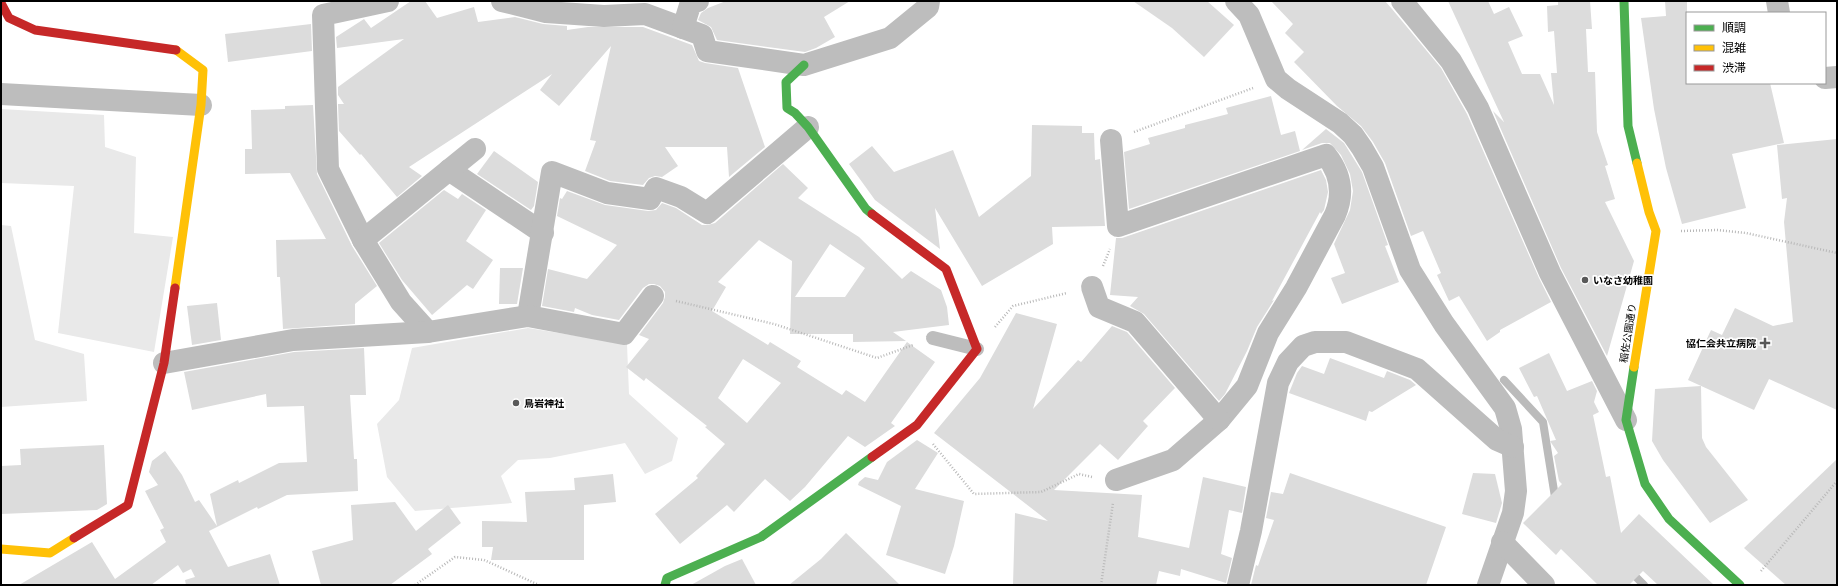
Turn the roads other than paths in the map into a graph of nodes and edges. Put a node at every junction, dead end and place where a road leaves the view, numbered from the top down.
1 (388, 1) edge
2 (502, 1) edge
3 (698, 1) edge
4 (929, 1) edge
5 (1402, 1) edge
6 (1624, 1) edge
7 (1777, 1) edge
8 (1, 2) edge
9 (1238, 2) edge
10 (1779, 12) edge
11 (683, 28) junction
12 (804, 66) junction
13 (1837, 77) edge
14 (1826, 78) edge
15 (1, 94) edge
16 (201, 105) junction
17 (808, 127) junction
18 (1111, 140) road end
19 (475, 149) dead end
20 (449, 170) junction
21 (542, 233) junction
22 (362, 240) junction
23 (1092, 287) road end
24 (652, 296) road end
25 (528, 316) junction
26 (428, 332) junction
27 (933, 338) road end
28 (977, 349) junction
29 (164, 363) junction
30 (1219, 420) junction
31 (1626, 420) junction
32 (1513, 447) junction
33 (1116, 480) road end
34 (1502, 542) junction
35 (1, 549) edge
36 (665, 585) edge
37 (1238, 585) edge
38 (1488, 585) edge
39 (1544, 585) edge
40 (1740, 585) edge

1 - 22 street
2 - 11 street
3 - 11 street
4 - 12 street
5 - 31 street
6 - 31 street, 稲佐公園通り
7 - 10 street
8 - 16 street
9 - 32 street
11 - 12 street
12 - 17 street
13 - 14 street
15 - 16 street
16 - 29 street
17 - 21 street
17 - 28 street
18 - 30 street
19 - 20 street
20 - 21 street
20 - 22 street
21 - 25 street
22 - 26 street
23 - 30 street
24 - 25 street
25 - 26 street
26 - 29 street
27 - 28 lane
28 - 36 street
29 - 35 street
30 - 33 street
31 - 40 street, 稲佐公園通り
32 - 34 street
32 - 37 street
34 - 38 street
34 - 39 street

